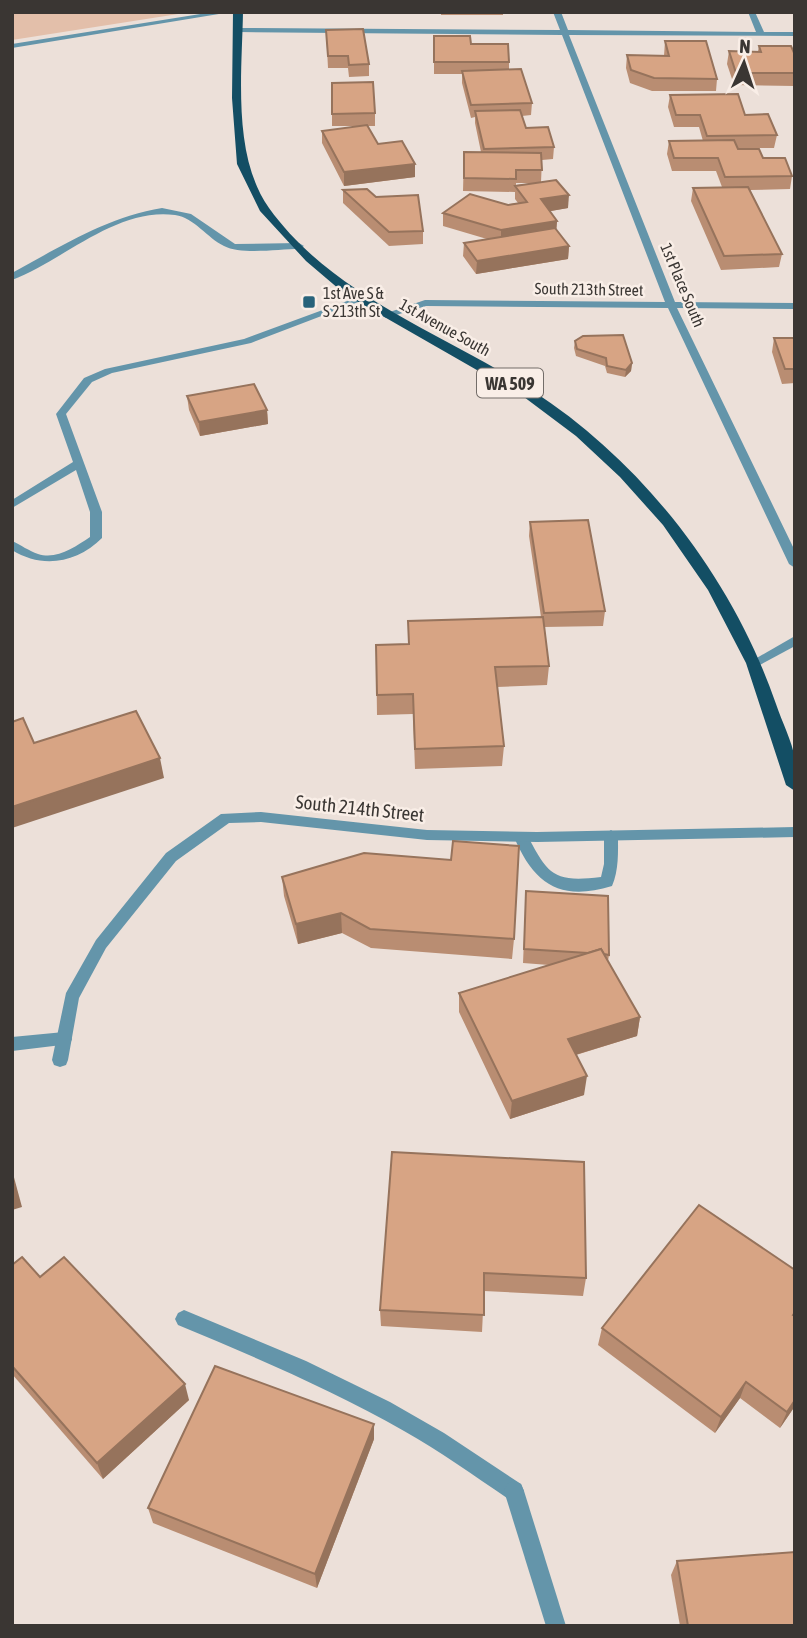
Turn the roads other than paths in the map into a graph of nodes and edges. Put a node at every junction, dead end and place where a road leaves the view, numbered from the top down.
1 (228, 12) edge
2 (238, 12) edge
3 (557, 12) edge
4 (751, 12) edge
5 (239, 30) junction
6 (564, 33) junction
7 (761, 34) junction
8 (795, 34) edge
9 (12, 46) edge
10 (299, 246) junction
11 (12, 277) edge
12 (361, 299) junction
13 (671, 305) junction
14 (795, 306) edge
15 (386, 315) junction
16 (78, 464) junction
17 (12, 505) edge
18 (12, 545) edge
19 (795, 564) edge
20 (795, 640) edge
21 (754, 663) junction
22 (795, 785) edge
23 (795, 832) edge
24 (611, 835) junction
25 (521, 837) junction
26 (64, 1039) junction
27 (12, 1044) edge
28 (60, 1060) dead end
29 (184, 1319) dead end
30 (556, 1626) edge

1 - 9 street
2 - 5 main road, 1st Avenue South / WA 509
3 - 6 street, 1st Place South
4 - 7 street
5 - 6 street
5 - 10 main road, 1st Avenue South / WA 509
6 - 7 street
6 - 13 street, 1st Place South
7 - 8 street
10 - 11 street
10 - 12 main road, 1st Avenue South / WA 509
12 - 15 main road, 1st Avenue South / WA 509
12 - 16 street
13 - 14 street, South 213th Street
13 - 15 street, South 213th Street
13 - 19 street, 1st Place South
15 - 21 main road, 1st Avenue South / WA 509
16 - 17 street
16 - 18 street
20 - 21 street
21 - 22 main road, 1st Avenue South / WA 509
23 - 24 street, South 214th Street
24 - 25 street, South 214th Street
24 - 25 street
25 - 26 street, South 214th Street
26 - 27 street
26 - 28 street, South 214th Street
29 - 30 street

